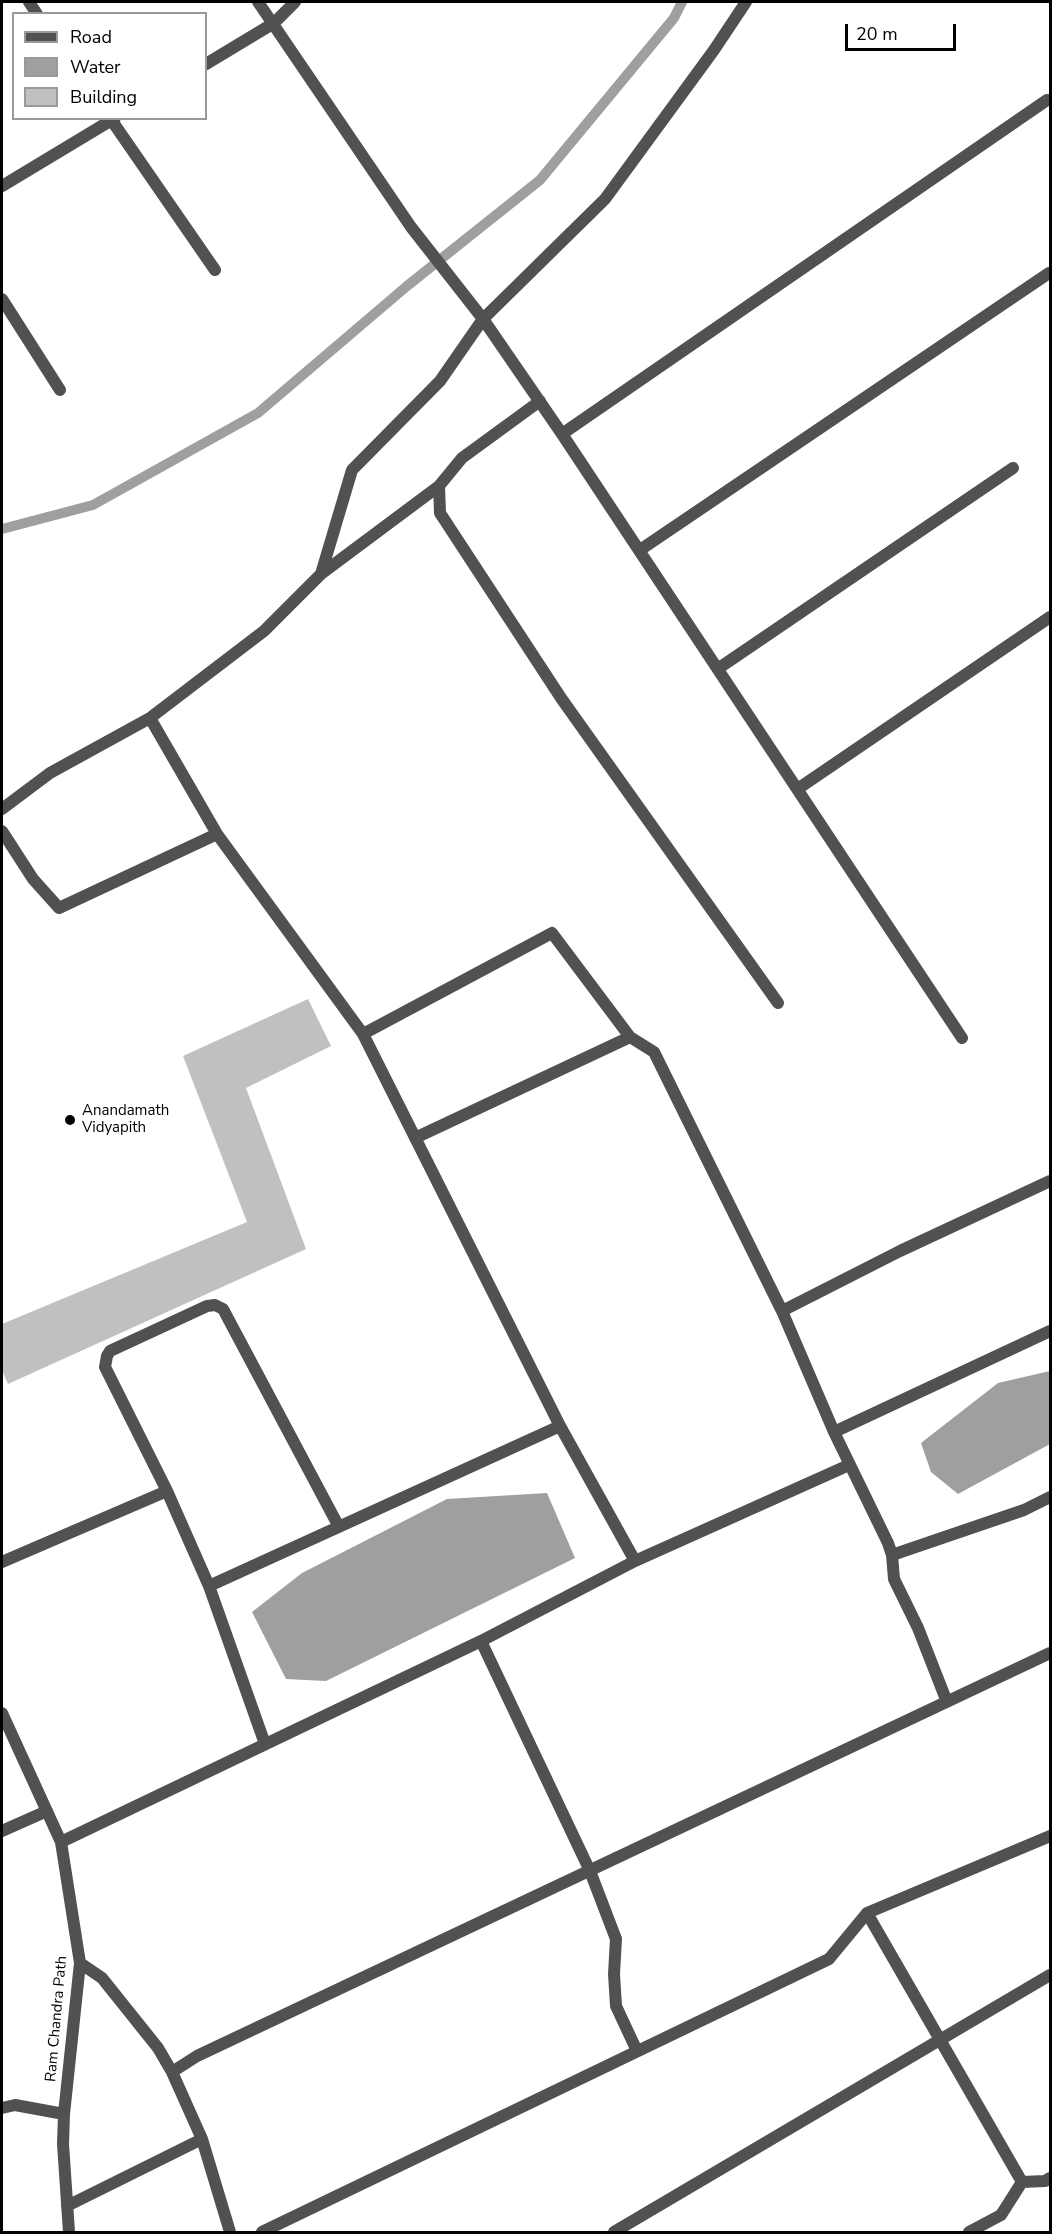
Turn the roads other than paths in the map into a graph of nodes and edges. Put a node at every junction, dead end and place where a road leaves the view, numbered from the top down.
1 (258, 2) edge
2 (295, 2) edge
3 (746, 2) edge
4 (274, 23) junction
5 (207, 63) edge
6 (1047, 100) dead end
7 (110, 120) edge
8 (113, 120) edge
9 (2, 186) edge
10 (215, 270) dead end
11 (1048, 273) dead end
12 (2, 299) edge
13 (483, 319) junction
14 (60, 390) dead end
15 (540, 401) junction
16 (562, 434) junction
17 (1013, 468) dead end
18 (439, 486) junction
19 (640, 550) junction
20 (321, 574) junction
21 (1050, 616) edge
22 (719, 668) junction
23 (150, 718) junction
24 (799, 788) junction
25 (2, 809) edge
26 (2, 831) edge
27 (217, 834) junction
28 (778, 1003) dead end
29 (363, 1034) junction
30 (630, 1036) junction
31 (963, 1038) dead end
32 (416, 1138) junction
33 (1050, 1181) edge
34 (782, 1311) junction
35 (1050, 1331) edge
36 (560, 1426) junction
37 (834, 1432) junction
38 (849, 1465) junction
39 (167, 1491) junction
40 (1050, 1497) edge
41 (339, 1527) junction
42 (892, 1555) junction
43 (635, 1561) junction
44 (2, 1562) edge
45 (209, 1586) junction
46 (481, 1641) junction
47 (1050, 1653) edge
48 (947, 1702) junction
49 (2, 1713) edge
50 (265, 1744) junction
51 (47, 1811) junction
52 (2, 1831) edge
53 (1050, 1836) edge
54 (61, 1842) junction
55 (590, 1871) junction
56 (867, 1913) junction
57 (80, 1963) junction
58 (1050, 1975) edge
59 (940, 2039) junction
60 (638, 2051) junction
61 (172, 2073) junction
62 (2, 2108) edge
63 (64, 2114) junction
64 (202, 2139) junction
65 (1050, 2178) edge
66 (1022, 2182) junction
67 (67, 2206) junction
68 (69, 2232) edge
69 (230, 2232) edge
70 (262, 2232) edge
71 (614, 2232) edge
72 (969, 2232) edge

1 - 4 street
2 - 4 street
3 - 13 street
4 - 5 street
4 - 13 street
6 - 16 street
7 - 9 street
8 - 10 street
11 - 19 street
12 - 14 street
13 - 15 street
13 - 20 street
15 - 16 street
15 - 18 street
16 - 19 street
17 - 22 street
18 - 20 street
18 - 28 street
19 - 22 street
20 - 23 street
21 - 24 street
22 - 24 street
23 - 25 street
23 - 27 street
24 - 31 street
26 - 27 street
27 - 29 street
29 - 30 street
29 - 32 street
30 - 32 street
30 - 34 street
32 - 36 street
33 - 34 street
34 - 37 street
35 - 37 street
36 - 41 street
36 - 43 street
37 - 38 street
38 - 42 street
38 - 43 street
39 - 41 street
39 - 44 street
39 - 45 street
40 - 42 street
41 - 45 street
42 - 48 street
43 - 46 street
45 - 50 street
46 - 50 street
46 - 55 street
47 - 48 street
48 - 55 street
49 - 51 street, Ram Chandra Path
50 - 54 street
51 - 52 street
51 - 54 street, Ram Chandra Path
53 - 56 street
54 - 57 street, Ram Chandra Path
55 - 60 street
55 - 61 street
56 - 59 street
56 - 60 street
57 - 61 street
57 - 63 street, Ram Chandra Path
58 - 59 street
59 - 66 street
59 - 71 street
60 - 70 street
61 - 64 street
62 - 63 street
63 - 67 street, Ram Chandra Path
64 - 67 street
64 - 69 street
65 - 66 street
66 - 72 street
67 - 68 street, Ram Chandra Path

